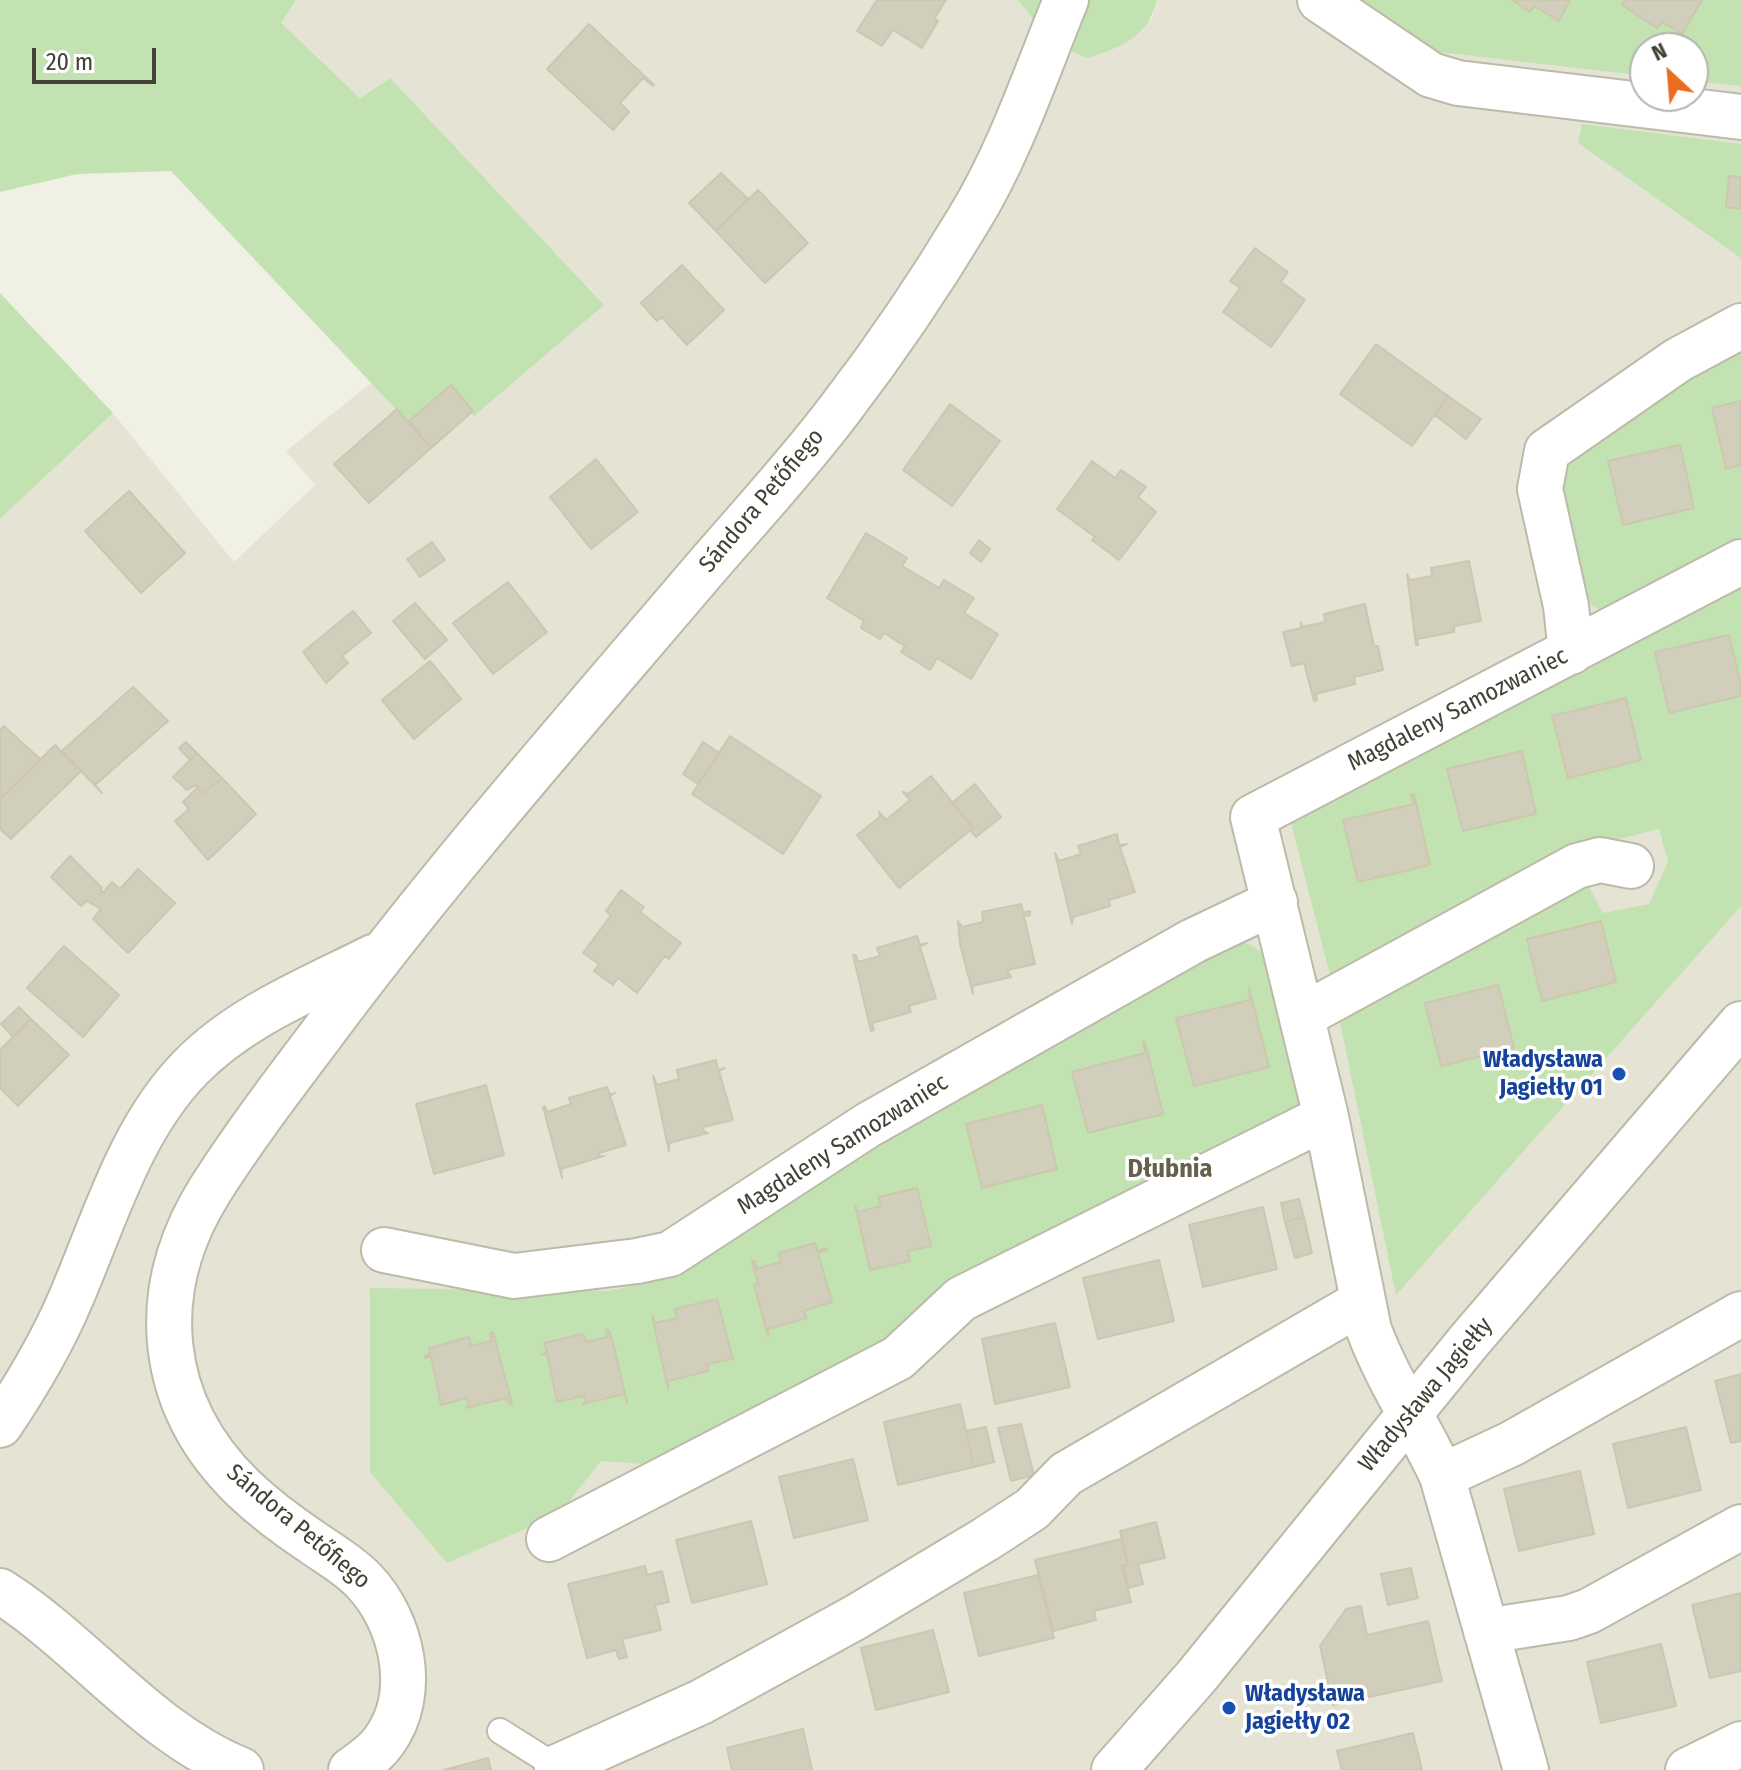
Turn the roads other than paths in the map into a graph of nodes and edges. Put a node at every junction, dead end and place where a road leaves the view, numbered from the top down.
1 (1066, 0) edge
2 (1320, 0) edge
3 (1741, 117) edge
4 (1741, 326) edge
5 (1741, 562) edge
6 (1571, 652) junction
7 (1631, 866) dead end
8 (1275, 902) junction
9 (382, 953) junction
10 (1302, 1016) junction
11 (1741, 1024) edge
12 (1326, 1117) junction
13 (384, 1250) dead end
14 (1362, 1302) junction
15 (1741, 1314) edge
16 (1411, 1412) junction
17 (0, 1425) edge
18 (1442, 1476) junction
19 (1741, 1527) edge
20 (549, 1539) dead end
21 (0, 1591) edge
22 (1486, 1631) junction
23 (500, 1731) dead end
24 (1741, 1744) edge
25 (558, 1769) edge
26 (241, 1770) edge
27 (351, 1770) edge
28 (1114, 1770) edge
29 (1526, 1770) edge
30 (1688, 1770) edge

1 - 9 street, Sándora Petőfiego
2 - 3 street
4 - 6 street
5 - 6 street, Magdaleny Samozwaniec
6 - 8 street, Magdaleny Samozwaniec
7 - 10 street
8 - 10 street, Magdaleny Samozwaniec
8 - 13 street, Magdaleny Samozwaniec
9 - 17 street, Sándora Petőfiego
9 - 27 street, Sándora Petőfiego
10 - 12 street, Magdaleny Samozwaniec
11 - 16 street, Władysława Jagiełły
12 - 14 street, Magdaleny Samozwaniec
12 - 20 street
14 - 16 street, Magdaleny Samozwaniec
14 - 25 street
15 - 18 street
16 - 18 street, Magdaleny Samozwaniec
16 - 28 street, Władysława Jagiełły
18 - 22 street, Magdaleny Samozwaniec
19 - 22 street
21 - 26 street
22 - 29 street, Magdaleny Samozwaniec
23 - 25 lane
24 - 30 street

